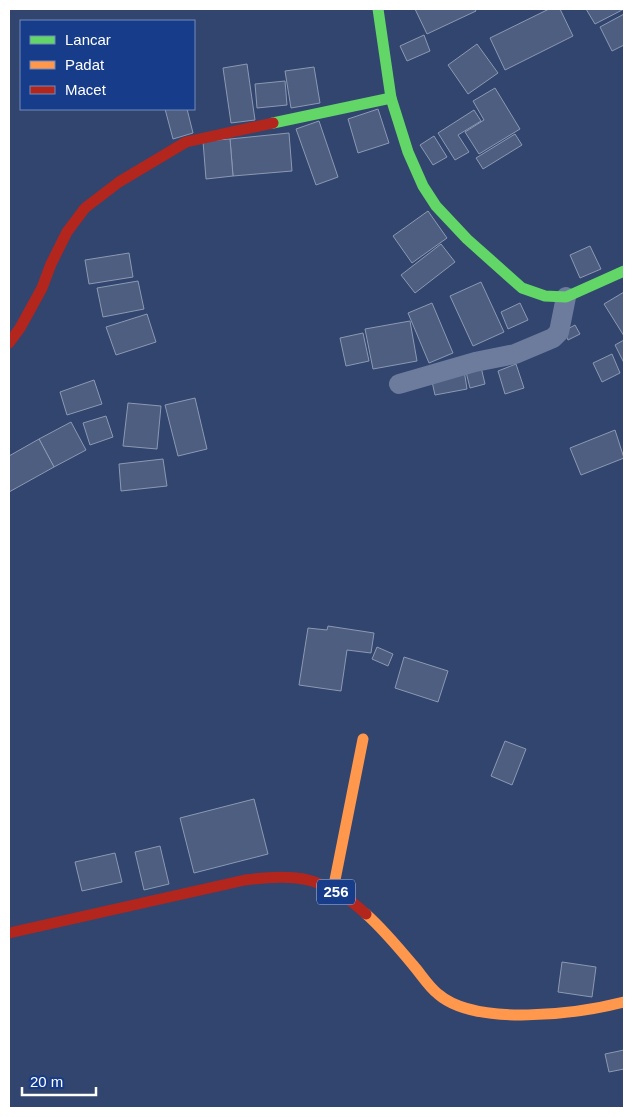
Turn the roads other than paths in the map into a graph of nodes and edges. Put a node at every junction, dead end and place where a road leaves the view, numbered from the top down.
1 (378, 9) edge
2 (391, 98) junction
3 (624, 271) edge
4 (566, 297) junction
5 (9, 343) edge
6 (399, 384) dead end
7 (363, 739) dead end
8 (333, 890) junction
9 (9, 933) edge
10 (624, 1002) edge

1 - 2 street
2 - 4 street
2 - 5 street
3 - 4 street
4 - 6 street
7 - 8 street
8 - 9 street, 256
8 - 10 street, 256

